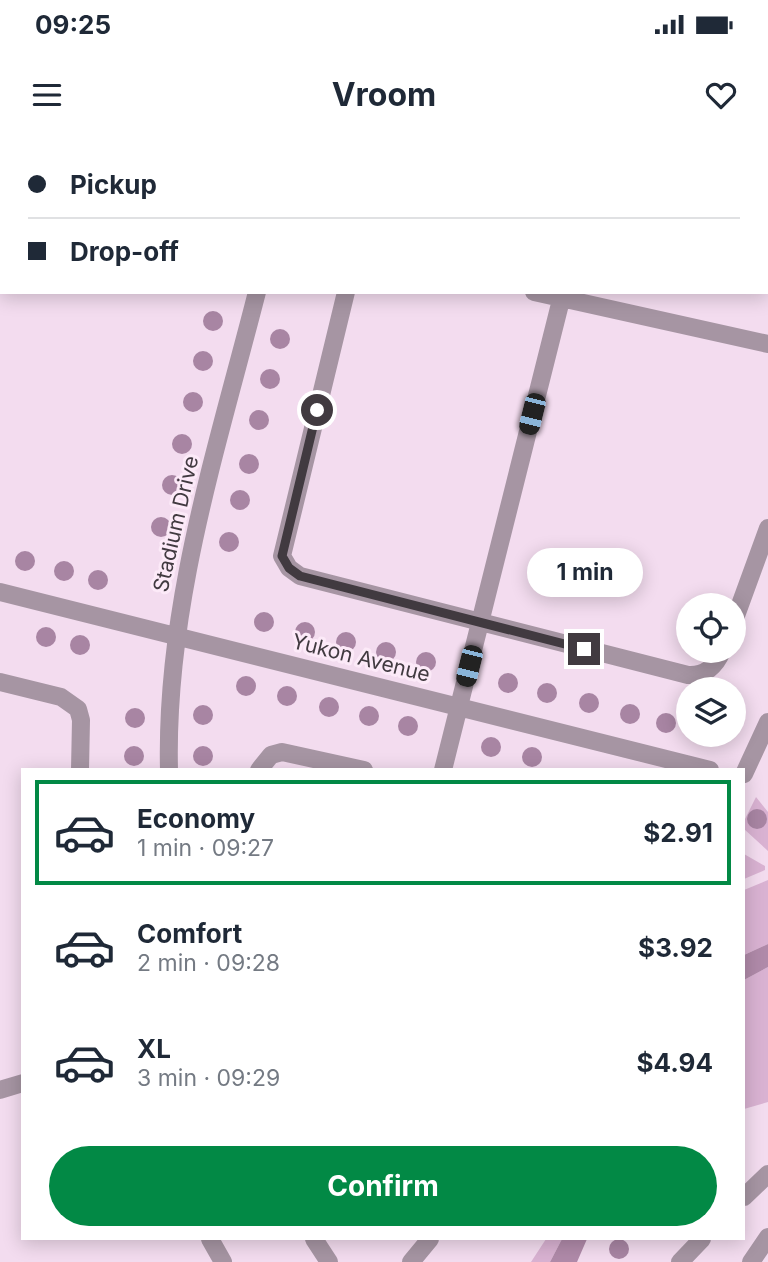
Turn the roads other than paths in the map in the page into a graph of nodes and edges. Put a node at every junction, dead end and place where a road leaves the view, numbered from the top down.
1 (256, 294) edge
2 (346, 294) edge
3 (562, 296) edge
4 (768, 345) edge
5 (768, 528) edge
6 (0, 592) edge
7 (744, 593) edge
8 (480, 622) junction
9 (176, 636) junction
10 (715, 663) edge
11 (0, 682) edge
12 (459, 706) junction
13 (768, 722) edge
14 (80, 768) edge
15 (169, 768) edge
16 (261, 768) edge
17 (355, 768) edge
18 (444, 768) edge
19 (702, 768) edge
20 (745, 772) edge
21 (21, 1084) edge
22 (0, 1090) edge
23 (768, 1174) edge
24 (745, 1196) edge
25 (768, 1237) edge
26 (211, 1240) edge
27 (315, 1240) edge
28 (429, 1240) edge
29 (701, 1240) edge
30 (223, 1262) edge
31 (329, 1262) edge
32 (411, 1262) edge
33 (680, 1262) edge
34 (751, 1262) edge

1 - 9 street, Stadium Drive
2 - 8 street
3 - 4 street
3 - 8 street
5 - 7 street
6 - 9 street, Yukon Avenue
8 - 10 street
8 - 12 street
9 - 12 street, Yukon Avenue
9 - 15 street, Stadium Drive
11 - 14 street
12 - 18 street
12 - 19 street, Yukon Avenue
13 - 20 street
16 - 17 street
21 - 22 street
23 - 24 street
25 - 34 street
26 - 30 street
27 - 31 street
28 - 32 street
29 - 33 street

